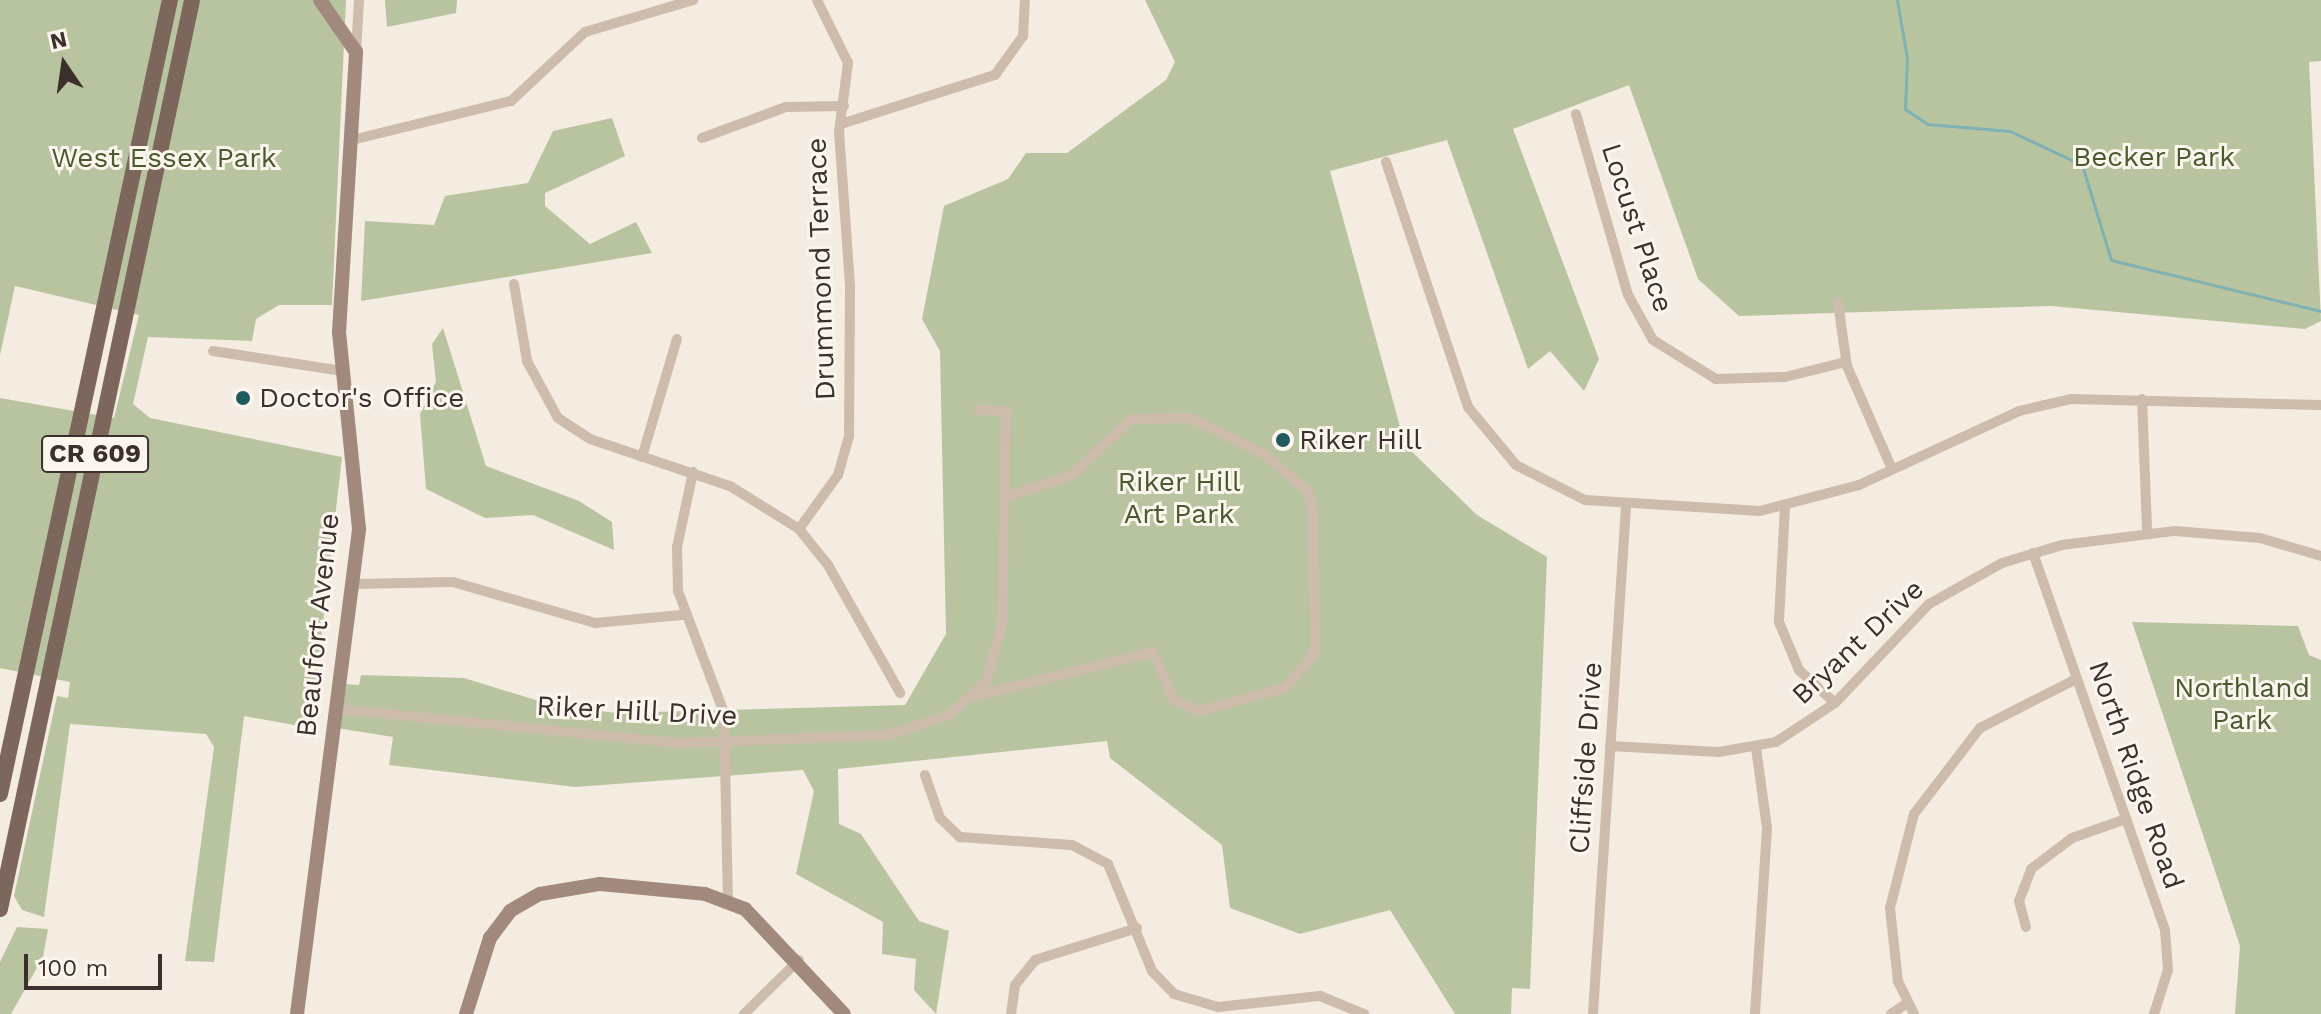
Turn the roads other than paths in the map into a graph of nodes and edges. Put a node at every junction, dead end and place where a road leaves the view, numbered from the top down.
1 (170, 0) edge
2 (192, 0) edge
3 (320, 0) edge
4 (359, 0) edge
5 (693, 0) edge
6 (817, 0) edge
7 (1025, 0) edge
8 (356, 52) junction
9 (844, 106) junction
10 (1576, 114) dead end
11 (841, 124) junction
12 (702, 138) dead end
13 (352, 140) junction
14 (1386, 162) dead end
15 (514, 284) dead end
16 (1838, 303) dead end
17 (677, 339) dead end
18 (213, 351) dead end
19 (1846, 362) junction
20 (342, 371) junction
21 (2142, 399) junction
22 (2321, 405) edge
23 (979, 410) dead end
24 (642, 457) junction
25 (1892, 469) junction
26 (693, 472) junction
27 (1005, 497) junction
28 (1626, 506) junction
29 (1785, 506) junction
30 (799, 529) junction
31 (2147, 532) junction
32 (2033, 553) junction
33 (2321, 556) edge
34 (354, 584) junction
35 (682, 615) junction
36 (2076, 679) junction
37 (900, 693) dead end
38 (975, 696) junction
39 (1835, 703) junction
40 (337, 709) junction
41 (729, 742) junction
42 (1610, 746) junction
43 (1756, 748) junction
44 (925, 775) dead end
45 (0, 794) edge
46 (2126, 819) junction
47 (728, 900) junction
48 (0, 909) edge
49 (2026, 927) dead end
50 (1137, 928) junction
51 (799, 960) junction
52 (1906, 1004) junction
53 (297, 1014) edge
54 (466, 1014) edge
55 (744, 1014) edge
56 (844, 1014) edge
57 (1011, 1014) edge
58 (1364, 1014) edge
59 (1593, 1014) edge
60 (1755, 1014) edge
61 (1891, 1014) edge
62 (1914, 1014) edge
63 (2154, 1014) edge

1 - 45 main road, CR 609
2 - 48 main road, CR 609
3 - 8 street
4 - 8 street, Beaufort Avenue
5 - 13 street
6 - 9 street, Drummond Terrace
7 - 11 street
8 - 13 street, Beaufort Avenue
9 - 11 street, Drummond Terrace
9 - 12 street
10 - 19 street, Locust Place
11 - 30 street, Drummond Terrace
13 - 20 street, Beaufort Avenue
14 - 28 street
15 - 24 street
16 - 19 street
17 - 24 street
18 - 20 street
19 - 25 street
20 - 34 street, Beaufort Avenue
21 - 22 street
21 - 25 street
21 - 31 street
23 - 27 street, Riker Hill Drive
24 - 26 street
25 - 29 street
26 - 30 street
26 - 35 street
27 - 38 street, Riker Hill Drive
27 - 38 street, Riker Hill Drive
28 - 29 street
28 - 42 street, Cliffside Drive
29 - 39 street
30 - 37 street
31 - 32 street, Bryant Drive
31 - 33 street, Bryant Drive
32 - 36 street, North Ridge Road
32 - 39 street, Bryant Drive
34 - 35 street
34 - 40 street, Beaufort Avenue
35 - 41 street
36 - 46 street, North Ridge Road
36 - 52 street
38 - 41 street, Riker Hill Drive
39 - 43 street, Bryant Drive
40 - 41 street, Riker Hill Drive
40 - 53 street, Beaufort Avenue
41 - 47 street
42 - 43 street
42 - 59 street, Cliffside Drive
43 - 60 street
44 - 50 street
46 - 49 street
46 - 63 street, North Ridge Road
47 - 51 street
47 - 54 street
50 - 57 street
50 - 58 street
51 - 55 street
51 - 56 street
52 - 61 street
52 - 62 street

